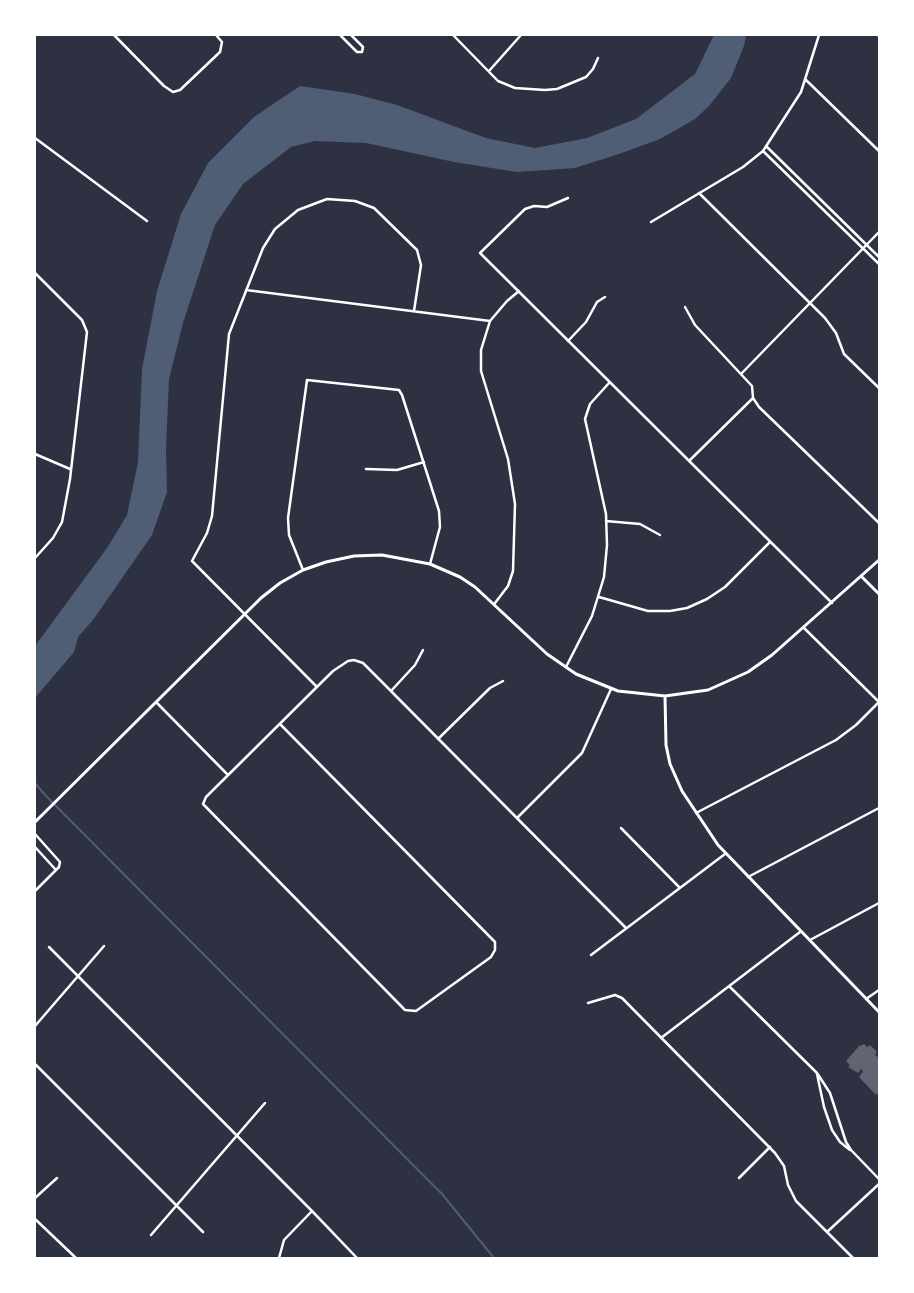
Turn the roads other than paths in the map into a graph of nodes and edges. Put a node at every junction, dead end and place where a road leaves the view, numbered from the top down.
1 (114, 35) edge
2 (216, 35) edge
3 (340, 35) edge
4 (351, 35) edge
5 (453, 35) edge
6 (521, 35) edge
7 (819, 35) edge
8 (598, 58) dead end
9 (489, 71) junction
10 (806, 80) junction
11 (35, 138) edge
12 (766, 147) junction
13 (763, 151) junction
14 (879, 151) edge
15 (699, 194) junction
16 (568, 198) dead end
17 (146, 220) dead end
18 (651, 222) dead end
19 (879, 232) edge
20 (866, 245) junction
21 (863, 248) junction
22 (879, 257) edge
23 (879, 264) edge
24 (35, 273) edge
25 (246, 290) junction
26 (519, 291) junction
27 (604, 297) dead end
28 (810, 302) junction
29 (685, 307) dead end
30 (414, 311) junction
31 (490, 321) junction
32 (568, 341) junction
33 (741, 374) junction
34 (609, 383) junction
35 (879, 388) edge
36 (753, 398) junction
37 (35, 454) edge
38 (689, 461) junction
39 (424, 462) junction
40 (71, 469) junction
41 (366, 469) dead end
42 (606, 521) junction
43 (879, 523) edge
44 (660, 534) dead end
45 (770, 542) junction
46 (35, 558) edge
47 (879, 560) edge
48 (430, 564) junction
49 (303, 570) junction
50 (861, 576) junction
51 (879, 594) edge
52 (599, 597) junction
53 (832, 602) junction
54 (495, 603) junction
55 (244, 614) junction
56 (804, 628) junction
57 (423, 650) dead end
58 (565, 668) junction
59 (503, 681) dead end
60 (317, 687) junction
61 (611, 689) junction
62 (391, 691) junction
63 (665, 696) junction
64 (156, 702) junction
65 (879, 702) edge
66 (280, 724) junction
67 (438, 739) junction
68 (228, 775) junction
69 (879, 808) edge
70 (696, 813) junction
71 (517, 818) junction
72 (35, 822) edge
73 (621, 828) dead end
74 (35, 834) edge
75 (35, 847) edge
76 (725, 854) junction
77 (56, 870) junction
78 (748, 877) junction
79 (679, 887) junction
80 (35, 891) edge
81 (879, 903) edge
82 (626, 928) junction
83 (800, 932) junction
84 (809, 941) junction
85 (104, 946) dead end
86 (49, 947) dead end
87 (591, 955) dead end
88 (78, 976) junction
89 (729, 986) junction
90 (879, 990) edge
91 (866, 1000) junction
92 (588, 1003) dead end
93 (879, 1012) edge
94 (35, 1026) edge
95 (661, 1038) junction
96 (35, 1064) edge
97 (817, 1073) junction
98 (265, 1103) dead end
99 (238, 1135) junction
100 (770, 1147) junction
101 (851, 1150) junction
102 (56, 1178) dead end
103 (739, 1178) dead end
104 (879, 1179) edge
105 (879, 1184) edge
106 (35, 1198) edge
107 (177, 1205) junction
108 (312, 1211) junction
109 (35, 1218) edge
110 (204, 1232) dead end
111 (827, 1232) junction
112 (151, 1234) dead end
113 (76, 1258) edge
114 (279, 1258) edge
115 (357, 1258) edge
116 (853, 1258) edge

1 - 2 street
3 - 4 street
5 - 9 street
6 - 9 street
7 - 10 street
8 - 9 street
10 - 12 street
10 - 14 street
11 - 17 street
12 - 13 street
12 - 20 street
13 - 15 street
13 - 21 street
15 - 18 street
15 - 28 street
16 - 26 street
19 - 20 street
20 - 21 street
20 - 22 street
21 - 23 street
21 - 28 street
24 - 40 street
25 - 30 street
25 - 30 street
25 - 55 street
26 - 31 street
26 - 32 street
27 - 32 street
28 - 33 street
28 - 35 street
29 - 33 street
30 - 31 street
31 - 54 street
32 - 34 street
33 - 36 street
34 - 38 street
34 - 42 street
36 - 38 street
36 - 43 street
37 - 40 street
38 - 45 street
39 - 41 street
39 - 48 street
39 - 49 street
40 - 46 street
42 - 44 street
42 - 52 street
45 - 52 street
45 - 53 street
47 - 50 street
48 - 49 street
48 - 54 street
49 - 55 street
50 - 51 street
50 - 53 street
52 - 58 street
53 - 56 street
54 - 58 street
55 - 60 street
55 - 64 street
56 - 63 street
56 - 65 street
57 - 62 street
58 - 61 street
59 - 67 street
60 - 62 street
60 - 66 street
61 - 63 street
61 - 71 street
62 - 67 street
63 - 70 street
64 - 68 street
64 - 72 street
65 - 70 street
66 - 68 street
66 - 68 street
67 - 71 street
69 - 78 street
70 - 76 street
71 - 82 street
73 - 79 street
74 - 77 street
75 - 77 street
76 - 78 street
76 - 79 street
77 - 80 street
78 - 83 street
79 - 82 street
81 - 84 street
82 - 87 street
83 - 84 street
83 - 89 street
84 - 91 street
85 - 88 street
86 - 88 street
88 - 94 street
88 - 99 street
89 - 95 street
89 - 97 street
90 - 91 street
91 - 93 street
92 - 95 street
95 - 100 street
96 - 107 street
97 - 101 street
97 - 101 street
98 - 99 street
99 - 107 street
99 - 108 street
100 - 103 street
100 - 111 street
101 - 104 street
102 - 106 street
105 - 111 street
107 - 110 street
107 - 112 street
108 - 114 street
108 - 115 street
109 - 113 street
111 - 116 street

